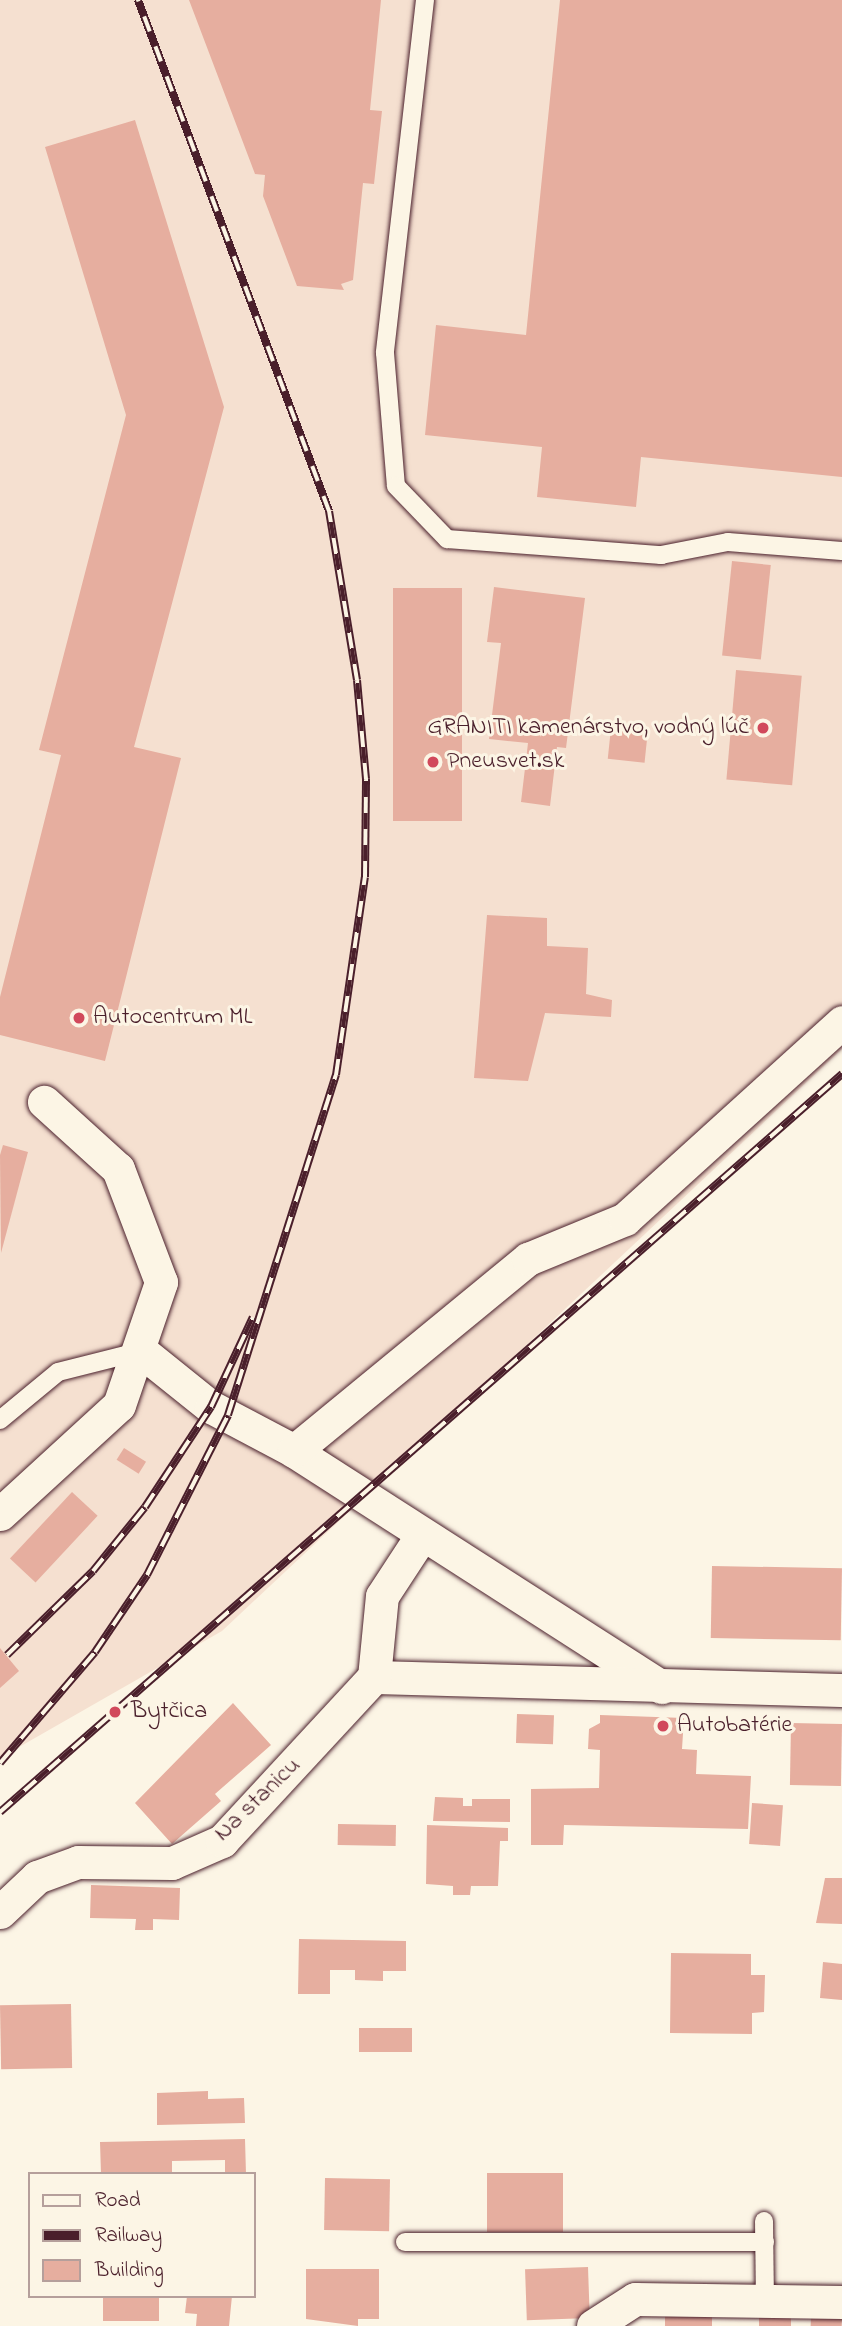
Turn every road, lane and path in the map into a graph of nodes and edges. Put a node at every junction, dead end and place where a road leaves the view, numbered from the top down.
1 (425, 0) edge
2 (842, 551) edge
3 (842, 1022) edge
4 (44, 1102) dead end
5 (141, 1351) junction
6 (0, 1420) edge
7 (294, 1451) junction
8 (0, 1514) edge
9 (420, 1538) junction
10 (374, 1676) junction
11 (662, 1687) junction
12 (842, 1690) edge
13 (0, 1912) edge
14 (764, 2221) dead end
15 (405, 2242) dead end
16 (765, 2242) junction
17 (765, 2301) junction
18 (842, 2302) edge
19 (593, 2326) edge

1 - 2 lane
3 - 7 street
4 - 5 street
5 - 6 lane
5 - 7 street
5 - 8 street
7 - 9 street
9 - 10 street
9 - 11 street
10 - 11 street
10 - 13 street, Na stanicu
11 - 12 street
14 - 16 lane
15 - 16 lane
16 - 17 lane
17 - 18 street
17 - 19 street

